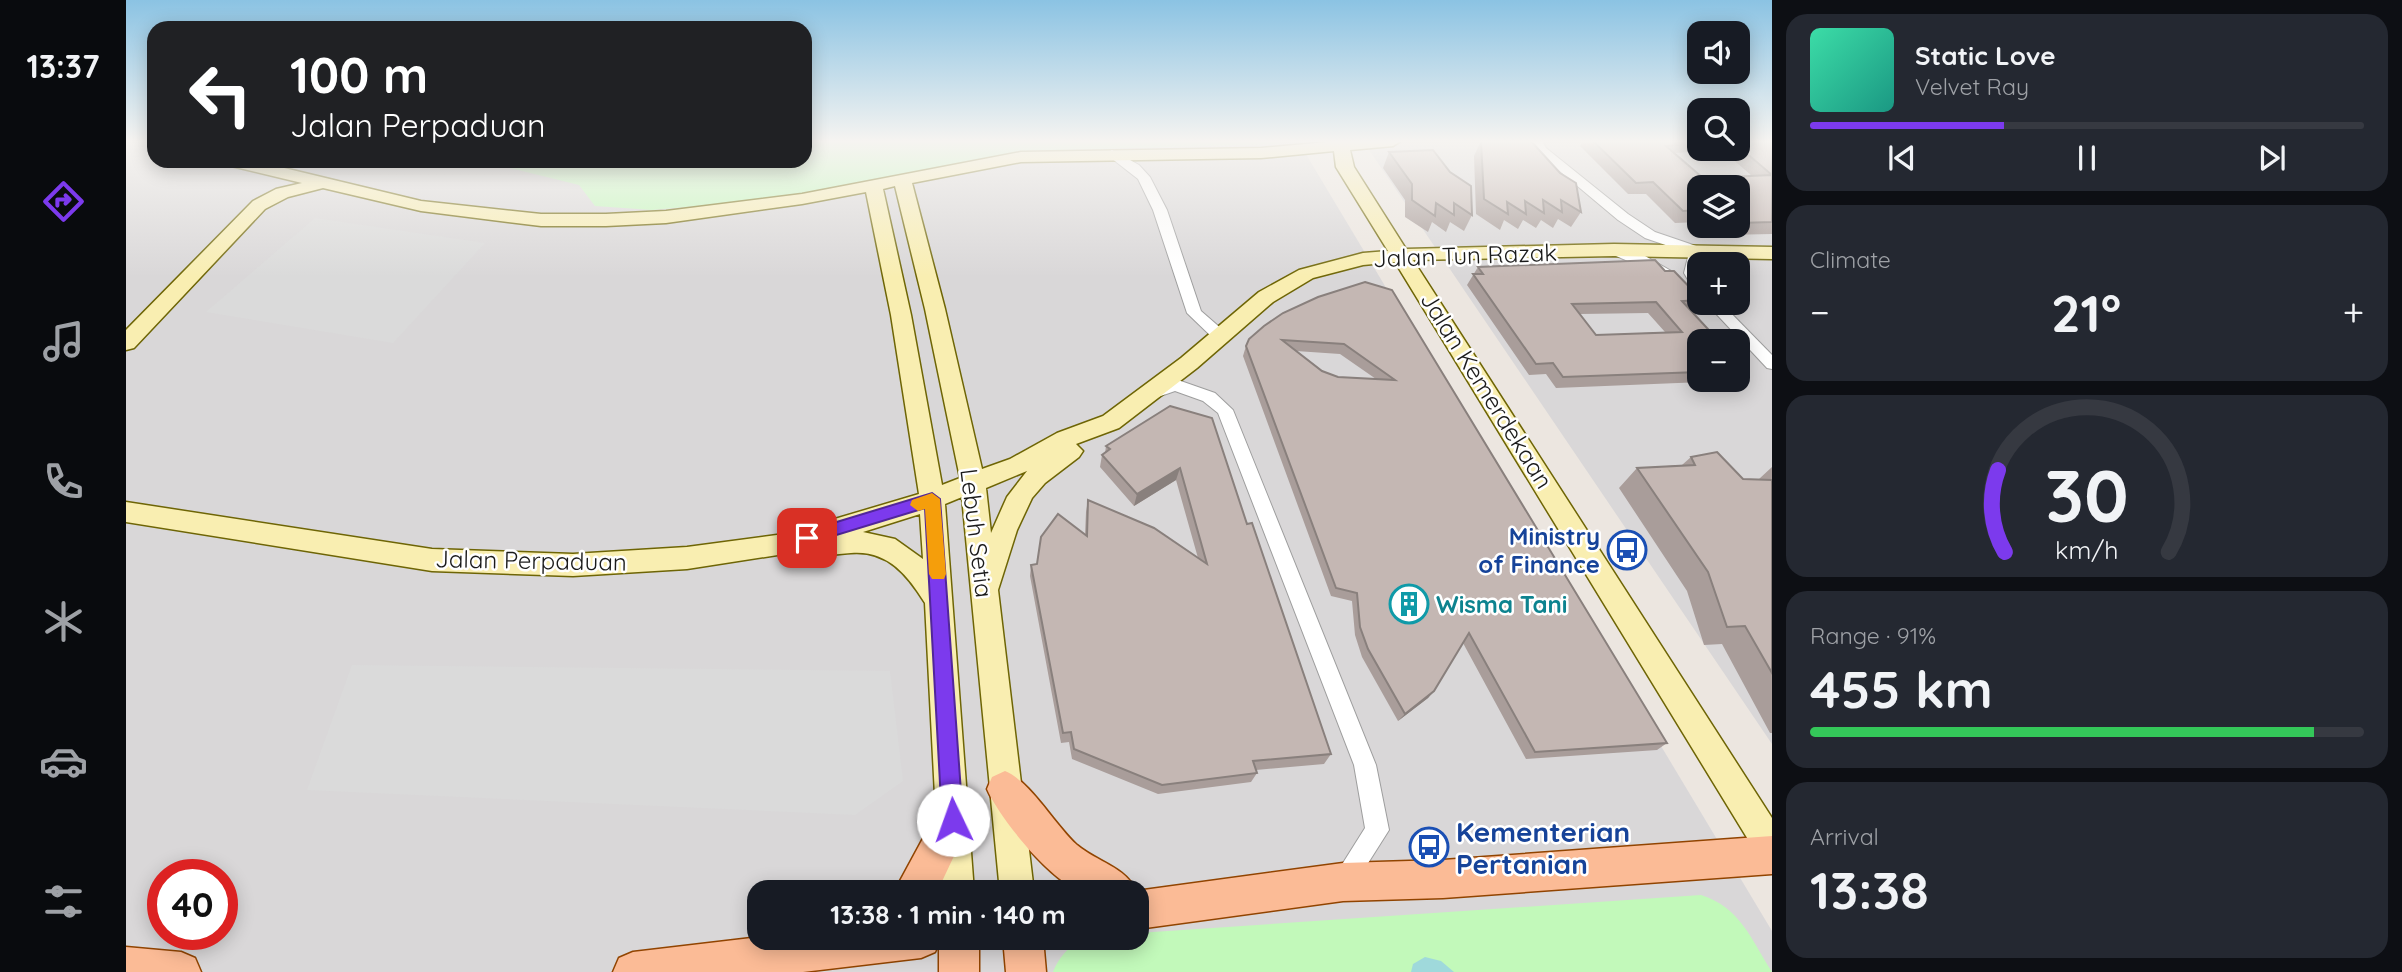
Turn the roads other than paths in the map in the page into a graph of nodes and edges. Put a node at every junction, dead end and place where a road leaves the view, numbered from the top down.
1 (307, 186) edge
2 (334, 186) edge
3 (860, 186) edge
4 (874, 186) edge
5 (904, 186) edge
6 (1148, 186) edge
7 (1358, 186) edge
8 (1586, 186) edge
9 (1614, 250) junction
10 (1697, 251) junction
11 (1772, 253) edge
12 (1402, 255) junction
13 (1687, 283) edge
14 (1725, 315) edge
15 (1219, 335) junction
16 (126, 343) edge
17 (1772, 364) edge
18 (1148, 394) junction
19 (1111, 422) junction
20 (973, 484) junction
21 (932, 499) junction
22 (126, 512) edge
23 (784, 544) junction
24 (985, 591) junction
25 (940, 604) junction
26 (1005, 789) junction
27 (953, 820) junction
28 (1772, 846) edge
29 (1772, 855) edge
30 (923, 880) edge
31 (956, 880) edge
32 (1016, 880) edge
33 (1097, 880) edge
34 (1343, 882) junction
35 (1149, 902) edge
36 (800, 950) edge
37 (959, 950) edge
38 (1024, 950) edge
39 (126, 967) edge
40 (181, 972) edge
41 (633, 972) edge
42 (959, 972) edge
43 (1026, 972) edge

1 - 16 street
2 - 3 street
4 - 21 street, Lebuh Setia
5 - 20 street, Lebuh Setia
6 - 15 street
7 - 12 street, Jalan Kemerdekaan
8 - 10 street
9 - 10 street, Jalan Tun Razak
9 - 12 street, Jalan Tun Razak
9 - 13 street
10 - 11 street, Jalan Tun Razak
12 - 15 street, Jalan Tun Razak
12 - 28 street, Jalan Kemerdekaan
14 - 17 street
15 - 18 street, Jalan Tun Razak
18 - 19 street, Jalan Tun Razak
18 - 34 street
19 - 20 street, Jalan Tun Razak
19 - 24 street
20 - 21 street, Jalan Tun Razak
20 - 24 street, Lebuh Setia
21 - 23 street, Jalan Perpaduan
21 - 25 street, Lebuh Setia
22 - 23 street, Jalan Perpaduan
23 - 25 street
24 - 26 street, Lebuh Setia
25 - 27 street, Lebuh Setia
26 - 32 street, Lebuh Setia
26 - 33 main road
27 - 30 main road
27 - 31 street, Lebuh Setia
29 - 34 main road
34 - 35 main road
36 - 41 main road
37 - 42 main road
38 - 43 main road
39 - 40 main road

